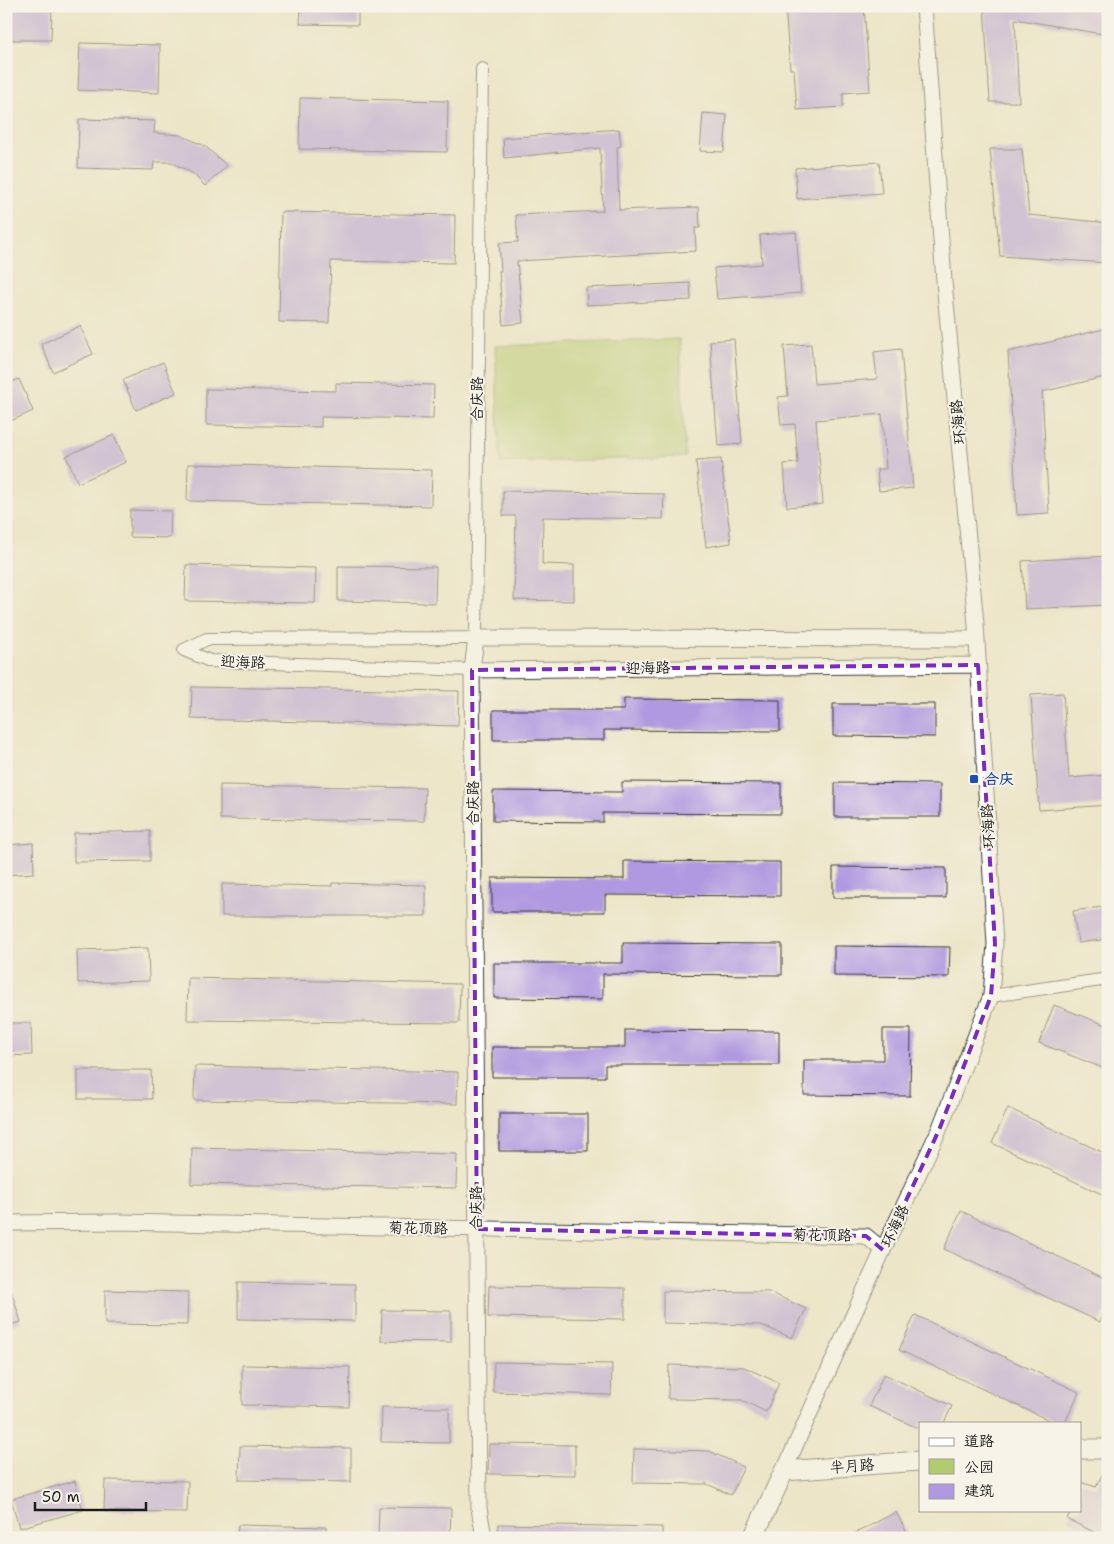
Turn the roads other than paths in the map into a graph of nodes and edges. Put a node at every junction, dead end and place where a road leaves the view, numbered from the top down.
1 (924, 6) edge
2 (482, 69) dead end
3 (476, 638) junction
4 (976, 639) junction
5 (978, 665) junction
6 (472, 670) junction
7 (1108, 979) edge
8 (991, 996) junction
9 (6, 1223) edge
10 (477, 1229) junction
11 (883, 1250) junction
12 (1082, 1449) edge
13 (1108, 1449) edge
14 (919, 1461) edge
15 (784, 1471) junction
16 (484, 1538) edge
17 (753, 1538) edge

1 - 4 street, 环海路
2 - 3 street, 合庆路
3 - 4 street, 迎海路
3 - 6 street, 合庆路
3 - 6 street, 迎海路
4 - 5 street, 环海路
5 - 6 street, 迎海路
5 - 8 street, 环海路
6 - 10 street, 合庆路
7 - 8 street
8 - 11 street, 环海路
9 - 10 street, 菊花顶路
10 - 11 street, 菊花顶路
10 - 16 street, 合庆路
11 - 15 street, 环海路
12 - 13 main road
14 - 15 main road, 半月路
15 - 17 main road, 环海路

